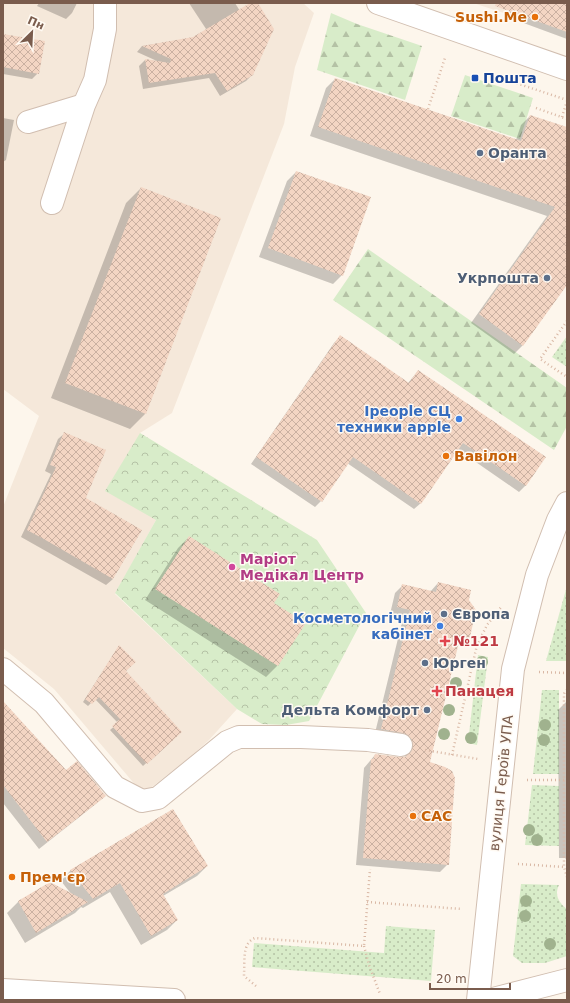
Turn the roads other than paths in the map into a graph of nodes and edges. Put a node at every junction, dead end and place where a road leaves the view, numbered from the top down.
1 (105, 3) edge
2 (378, 3) edge
3 (567, 69) edge
4 (84, 105) junction
5 (28, 122) dead end
6 (52, 203) dead end
7 (567, 503) edge
8 (3, 669) edge
9 (401, 745) road end
10 (567, 980) edge
11 (3, 990) edge
12 (523, 996) edge
13 (174, 1000) edge
14 (478, 1000) edge
15 (489, 1000) edge

1 - 4 street
2 - 3 street
4 - 5 street
4 - 6 street
7 - 14 street, вулиця Героїв УПА
8 - 9 street
10 - 12 street
11 - 13 street
12 - 15 street

